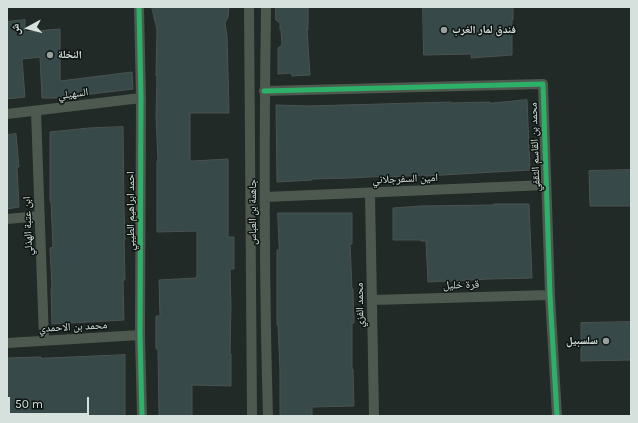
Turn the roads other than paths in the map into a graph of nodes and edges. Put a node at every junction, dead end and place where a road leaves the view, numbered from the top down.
1 (139, 7) edge
2 (249, 7) edge
3 (266, 7) edge
4 (264, 91) junction
5 (141, 98) junction
6 (36, 110) junction
7 (7, 114) edge
8 (546, 185) junction
9 (370, 193) junction
10 (265, 197) junction
11 (40, 216) junction
12 (7, 219) edge
13 (550, 295) junction
14 (372, 300) junction
15 (140, 335) junction
16 (44, 340) junction
17 (7, 343) edge
18 (142, 416) edge
19 (252, 416) edge
20 (268, 416) edge
21 (374, 416) edge
22 (557, 416) edge

1 - 5 street, احمد ابراهيم الطيبي
2 - 19 street, جاهمة بن العباس
3 - 4 street, جاهمة بن العباس
4 - 8 street, محمد بن القاسم الثقفي
4 - 10 street, جاهمة بن العباس
5 - 6 street, السهيلي
5 - 15 street, احمد ابراهيم الطيبي
6 - 7 street, السهيلي
6 - 11 street, ابن عتبة الهذلي
8 - 9 street, امين السفرجلاني
8 - 13 street, محمد بن القاسم الثقفي
9 - 10 street, امين السفرجلاني
9 - 14 street, محمد الفزي
10 - 20 street, جاهمة بن العباس
11 - 12 street
11 - 16 street, ابن عتبة الهذلي
13 - 14 street, قرة خليل
13 - 22 street, محمد بن القاسم الثقفي
14 - 21 street, محمد الفزي
15 - 16 street, محمد بن الاحمدي
15 - 18 street, احمد ابراهيم الطيبي
16 - 17 street, محمد بن الاحمدي

